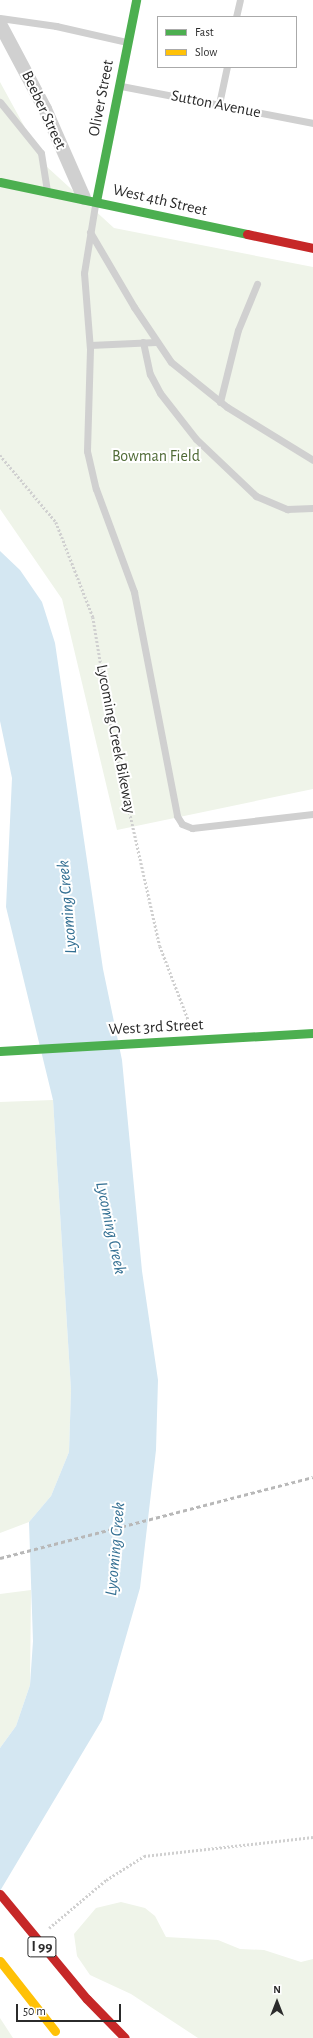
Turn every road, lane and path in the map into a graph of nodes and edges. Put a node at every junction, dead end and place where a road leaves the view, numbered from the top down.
1 (136, 0) edge
2 (240, 0) edge
3 (236, 16) edge
4 (0, 18) edge
5 (0, 24) edge
6 (128, 42) junction
7 (227, 68) edge
8 (119, 85) junction
9 (0, 102) edge
10 (219, 104) junction
11 (313, 123) edge
12 (0, 182) edge
13 (47, 191) junction
14 (90, 200) junction
15 (90, 232) junction
16 (313, 248) edge
17 (257, 284) dead end
18 (143, 342) junction
19 (156, 342) junction
20 (90, 344) junction
21 (220, 402) junction
22 (0, 455) edge
23 (313, 460) edge
24 (313, 508) edge
25 (313, 814) edge
26 (313, 1033) edge
27 (199, 1040) junction
28 (0, 1051) edge
29 (313, 1837) edge
30 (0, 1894) edge
31 (46, 1932) dead end
32 (0, 1961) edge
33 (58, 2034) edge
34 (125, 2038) edge

1 - 6 main road, Oliver Street
2 - 3 lane
4 - 6 lane
5 - 14 street, Beeber Street
6 - 8 main road, Oliver Street
7 - 10 lane
8 - 10 lane, Sutton Avenue
8 - 14 main road, Oliver Street
9 - 13 lane
10 - 11 lane, Sutton Avenue
12 - 13 main road, West 4th Street
13 - 14 main road, West 4th Street
14 - 15 lane
14 - 16 main road, West 4th Street
15 - 19 lane
15 - 20 lane
17 - 21 lane
18 - 19 lane
18 - 20 lane
18 - 24 lane
19 - 21 lane
20 - 25 lane
21 - 23 lane
22 - 27 path, Lycoming Creek Bikeway
26 - 27 main road, West 3rd Street
27 - 28 main road, West 3rd Street
29 - 31 path
30 - 34 main road, I 99, bridge
32 - 33 main road, bridge

